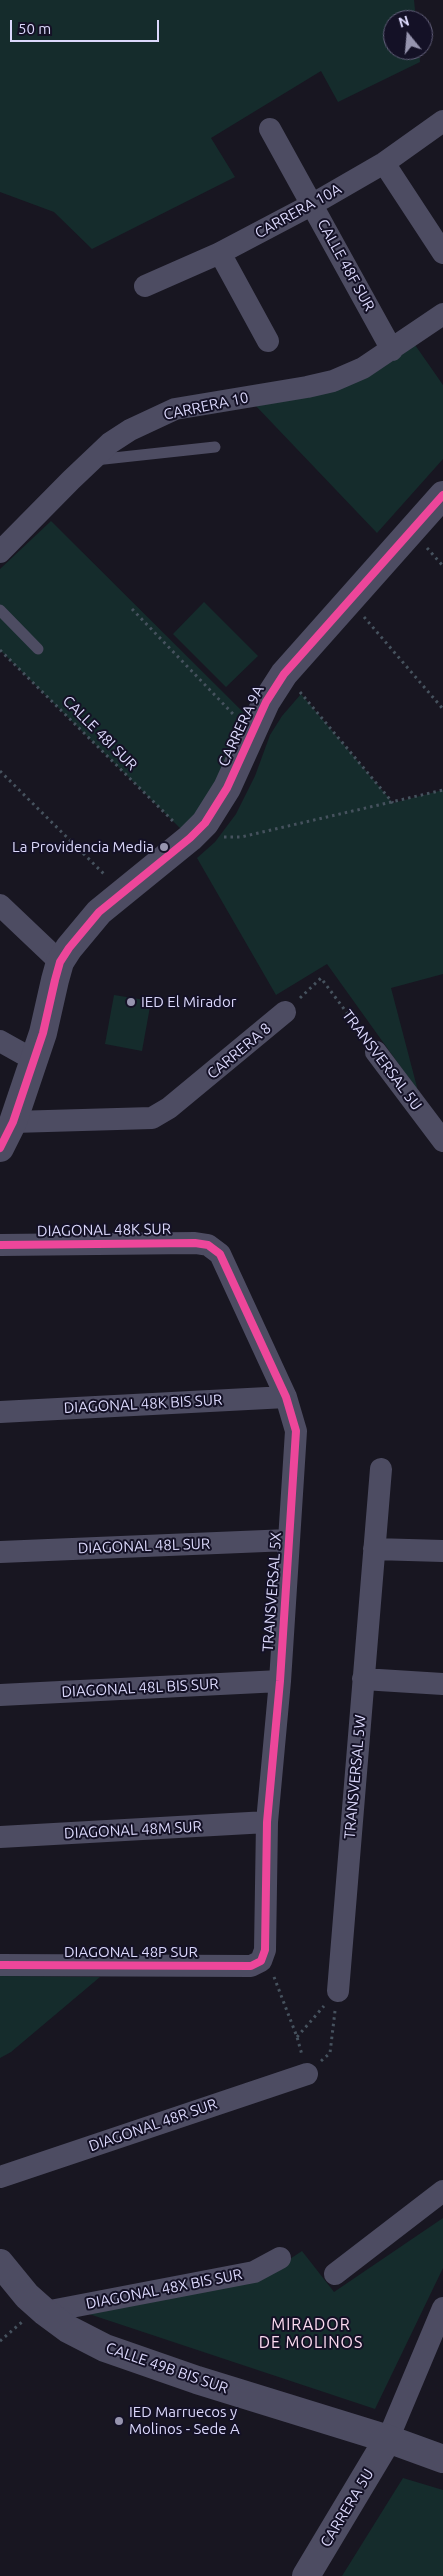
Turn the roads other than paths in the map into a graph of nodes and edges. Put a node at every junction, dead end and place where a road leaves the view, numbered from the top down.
1 (443, 121) edge
2 (270, 129) dead end
3 (384, 163) junction
4 (313, 204) junction
5 (220, 253) junction
6 (443, 253) edge
7 (145, 286) dead end
8 (443, 314) edge
9 (268, 341) dead end
10 (392, 350) junction
11 (215, 447) dead end
12 (92, 460) junction
13 (443, 495) edge
14 (0, 552) edge
15 (0, 610) edge
16 (38, 648) dead end
17 (0, 905) edge
18 (60, 962) junction
19 (285, 1012) road end
20 (0, 1041) edge
21 (376, 1052) road end
22 (34, 1060) junction
23 (13, 1122) junction
24 (443, 1141) edge
25 (0, 1148) edge
26 (0, 1245) edge
27 (208, 1245) joint
28 (286, 1397) junction
29 (0, 1412) edge
30 (380, 1469) dead end
31 (289, 1540) junction
32 (374, 1549) junction
33 (443, 1551) edge
34 (0, 1552) edge
35 (363, 1679) junction
36 (280, 1680) junction
37 (443, 1684) edge
38 (0, 1695) edge
39 (267, 1822) junction
40 (0, 1837) edge
41 (261, 1961) joint
42 (0, 1965) edge
43 (338, 1991) road end
44 (307, 2074) road end
45 (0, 2177) edge
46 (443, 2191) edge
47 (280, 2258) dead end
48 (0, 2263) edge
49 (335, 2274) dead end
50 (443, 2308) edge
51 (34, 2316) junction
52 (388, 2439) junction
53 (443, 2459) edge
54 (306, 2576) edge

1 - 3 street, CARRERA 10A
2 - 4 street, CALLE 48F SUR
3 - 4 street, CARRERA 10A
3 - 6 street
4 - 5 street, CARRERA 10A
4 - 10 street, CALLE 48F SUR
5 - 7 street, CARRERA 10A
5 - 9 street
8 - 10 street, CARRERA 10
10 - 12 street, CARRERA 10
11 - 12 lane
12 - 14 street, CARRERA 10
13 - 18 street, CARRERA 9A
15 - 16 lane
17 - 18 street
18 - 22 street, CARRERA 9A
19 - 23 street, CARRERA 8
20 - 22 street
21 - 24 street, TRANSVERSAL 5U
22 - 23 street, CARRERA 9A
23 - 25 street, CARRERA 9A
26 - 27 street, DIAGONAL 48K SUR
27 - 28 street, TRANSVERSAL 5X
28 - 29 street, DIAGONAL 48K BIS SUR
28 - 31 street, TRANSVERSAL 5X
30 - 32 street, TRANSVERSAL 5W
31 - 34 street, DIAGONAL 48L SUR
31 - 36 street, TRANSVERSAL 5X
32 - 33 street
32 - 35 street, TRANSVERSAL 5W
35 - 37 street
35 - 43 street, TRANSVERSAL 5W
36 - 38 street, DIAGONAL 48L BIS SUR
36 - 39 street, TRANSVERSAL 5X
39 - 40 street, DIAGONAL 48M SUR
39 - 41 street, TRANSVERSAL 5X
41 - 42 street, DIAGONAL 48P SUR
44 - 45 street, DIAGONAL 48R SUR
46 - 49 street
47 - 51 street, DIAGONAL 48X BIS SUR
48 - 51 street, CALLE 49B BIS SUR
50 - 52 street
51 - 52 street, CALLE 49B BIS SUR
52 - 53 street, CALLE 49B BIS SUR
52 - 54 street, CARRERA 5U

